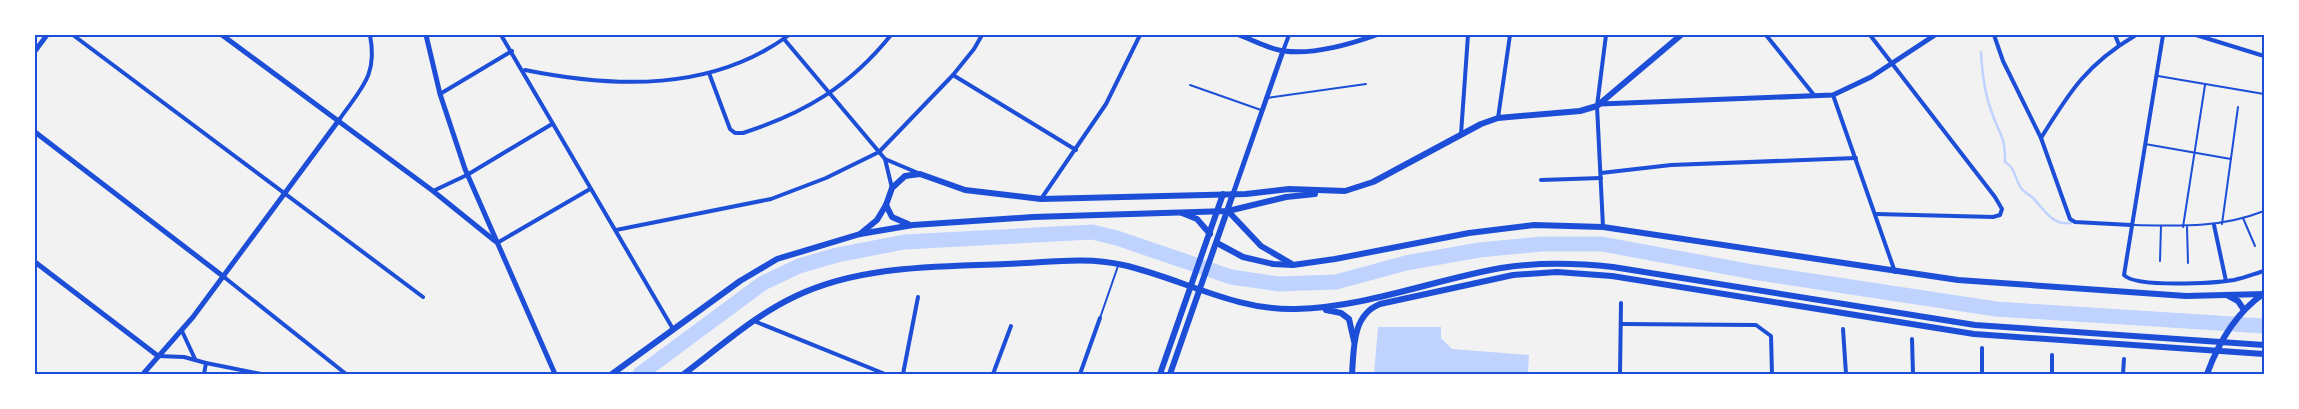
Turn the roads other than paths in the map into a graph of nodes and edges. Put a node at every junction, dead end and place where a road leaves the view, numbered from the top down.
1 (47, 35) edge
2 (73, 35) edge
3 (222, 35) edge
4 (370, 35) edge
5 (426, 35) edge
6 (502, 35) edge
7 (789, 35) edge
8 (891, 35) edge
9 (982, 35) edge
10 (1140, 35) edge
11 (1239, 35) edge
12 (1289, 35) edge
13 (1376, 35) edge
14 (1468, 35) edge
15 (1510, 35) edge
16 (1606, 35) edge
17 (1681, 35) edge
18 (1766, 35) edge
19 (1870, 35) edge
20 (1936, 35) edge
21 (1994, 35) edge
22 (2116, 35) edge
23 (2136, 35) edge
24 (2163, 35) edge
25 (2196, 35) edge
26 (784, 39) junction
27 (2119, 45) junction
28 (1283, 50) junction
29 (35, 51) edge
30 (512, 51) junction
31 (2264, 56) edge
32 (1891, 63) junction
33 (524, 70) junction
34 (709, 74) junction
35 (953, 75) junction
36 (2156, 76) junction
37 (1366, 84) dead end
38 (1190, 85) dead end
39 (2205, 85) junction
40 (440, 94) junction
41 (2264, 94) edge
42 (829, 95) junction
43 (1814, 95) junction
44 (1833, 95) junction
45 (1265, 98) junction
46 (1598, 105) junction
47 (2238, 107) dead end
48 (1261, 110) junction
49 (1498, 118) junction
50 (339, 120) junction
51 (552, 124) junction
52 (35, 132) edge
53 (1462, 134) junction
54 (2041, 138) junction
55 (2145, 144) junction
56 (1076, 150) junction
57 (879, 152) junction
58 (2196, 153) junction
59 (1856, 158) junction
60 (885, 159) junction
61 (2231, 160) junction
62 (920, 174) junction
63 (468, 175) junction
64 (1601, 176) junction
65 (1541, 180) dead end
66 (892, 188) junction
67 (590, 189) junction
68 (434, 191) junction
69 (1334, 191) junction
70 (286, 194) junction
71 (1223, 194) junction
72 (1233, 194) junction
73 (1041, 200) junction
74 (886, 205) junction
75 (2264, 210) edge
76 (1179, 211) junction
77 (1218, 211) junction
78 (1228, 211) junction
79 (1876, 214) junction
80 (2243, 218) junction
81 (2214, 224) junction
82 (2222, 224) junction
83 (913, 225) junction
84 (2131, 225) junction
85 (2161, 226) junction
86 (1603, 227) junction
87 (2185, 227) junction
88 (616, 230) junction
89 (860, 234) junction
90 (1210, 234) junction
91 (497, 243) junction
92 (1217, 243) junction
93 (2255, 246) dead end
94 (2160, 261) dead end
95 (35, 262) edge
96 (2188, 263) dead end
97 (1119, 264) junction
98 (1293, 265) junction
99 (2264, 271) edge
100 (1896, 272) junction
101 (224, 277) junction
102 (2226, 281) junction
103 (1191, 287) junction
104 (1200, 290) junction
105 (2223, 293) junction
106 (2264, 294) edge
107 (423, 297) dead end
108 (918, 297) dead end
109 (1621, 303) dead end
110 (1318, 308) junction
111 (2244, 311) junction
112 (1100, 318) joint
113 (754, 322) junction
114 (1621, 324) junction
115 (1011, 326) dead end
116 (673, 329) junction
117 (1843, 329) dead end
118 (182, 331) junction
119 (1912, 339) dead end
120 (1354, 342) junction
121 (2222, 343) junction
122 (2264, 345) edge
123 (1982, 348) dead end
124 (2217, 351) junction
125 (2264, 354) edge
126 (2052, 355) dead end
127 (158, 356) junction
128 (2124, 359) dead end
129 (195, 360) junction
130 (206, 363) junction
131 (143, 374) edge
132 (204, 374) edge
133 (261, 374) edge
134 (346, 374) edge
135 (555, 374) edge
136 (612, 374) edge
137 (684, 374) edge
138 (885, 374) edge
139 (903, 374) edge
140 (993, 374) edge
141 (1080, 374) edge
142 (1160, 374) edge
143 (1170, 374) edge
144 (1352, 374) edge
145 (1620, 374) edge
146 (1772, 374) edge
147 (1846, 374) edge
148 (1913, 374) edge
149 (1982, 374) edge
150 (2052, 374) edge
151 (2123, 374) edge
152 (2207, 374) edge

1 - 29 street
2 - 70 street
3 - 50 street
4 - 50 street
5 - 40 street
6 - 30 street
7 - 26 street
8 - 42 street
9 - 35 street
10 - 56 street
11 - 28 street
12 - 28 street
13 - 28 street
14 - 53 street
15 - 49 street
16 - 46 street
17 - 46 main road
18 - 43 street
19 - 32 street
20 - 32 street
21 - 54 street
22 - 27 street
23 - 27 street
24 - 36 street
25 - 31 street
26 - 34 street
26 - 42 street
27 - 54 street
28 - 45 street
30 - 33 street
30 - 40 street
32 - 44 street
32 - 79 street
33 - 34 street
33 - 51 street
34 - 42 street
35 - 56 street
35 - 57 street
36 - 39 lane
36 - 55 street
37 - 45 lane
38 - 48 lane
39 - 41 lane
39 - 58 lane
40 - 63 street
42 - 57 street
43 - 44 street
43 - 46 street
44 - 59 street
45 - 48 street
46 - 49 main road
46 - 64 street
47 - 61 lane
48 - 72 street
49 - 53 main road
50 - 68 street
50 - 70 street
51 - 63 street
51 - 67 street
52 - 101 street
53 - 69 main road
54 - 84 street
55 - 58 lane
55 - 84 street
56 - 73 street
57 - 60 street
57 - 88 street
58 - 61 lane
58 - 87 lane
59 - 64 street
59 - 79 street
60 - 62 street
60 - 66 street
61 - 82 lane
62 - 66 main road
62 - 73 main road
63 - 68 street
63 - 91 street
64 - 65 street
64 - 86 street
66 - 74 main road
67 - 88 street
67 - 91 street
68 - 91 street
69 - 72 main road
69 - 78 main road
70 - 101 street
70 - 107 street
71 - 72 main road
71 - 73 main road
71 - 77 main road
72 - 78 main road
74 - 83 main road
74 - 89 main road
75 - 80 lane
76 - 77 main road
76 - 83 main road
76 - 90 main road
77 - 78 main road
77 - 90 main road
78 - 92 main road
78 - 98 main road
79 - 100 street
80 - 82 lane
80 - 93 lane
81 - 82 lane
81 - 87 lane
81 - 102 street
83 - 89 main road
84 - 85 lane
84 - 102 street
85 - 87 lane
85 - 94 lane
86 - 98 main road
86 - 100 main road
87 - 96 lane
88 - 116 street
89 - 116 main road
90 - 103 main road
91 - 135 street
92 - 98 main road
92 - 104 main road
95 - 127 street
97 - 103 main road
97 - 112 lane
97 - 113 main road
99 - 102 street
100 - 105 main road
101 - 118 street
101 - 134 street
103 - 104 main road
103 - 142 main road
104 - 110 main road
104 - 143 main road
105 - 106 main road
105 - 111 main road
106 - 111 main road
108 - 139 street
109 - 114 street
110 - 120 main road
110 - 121 main road
111 - 121 main road
112 - 141 street
113 - 137 main road
113 - 138 street
114 - 145 street
114 - 146 street
115 - 140 street
116 - 136 main road
117 - 147 street
118 - 127 street
118 - 129 street
119 - 148 street
120 - 124 main road
120 - 144 main road
121 - 122 main road
121 - 124 main road
123 - 149 street
124 - 125 main road
124 - 152 main road
126 - 150 street
127 - 129 street
127 - 131 street
128 - 151 street
129 - 130 street
130 - 132 street
130 - 133 street

